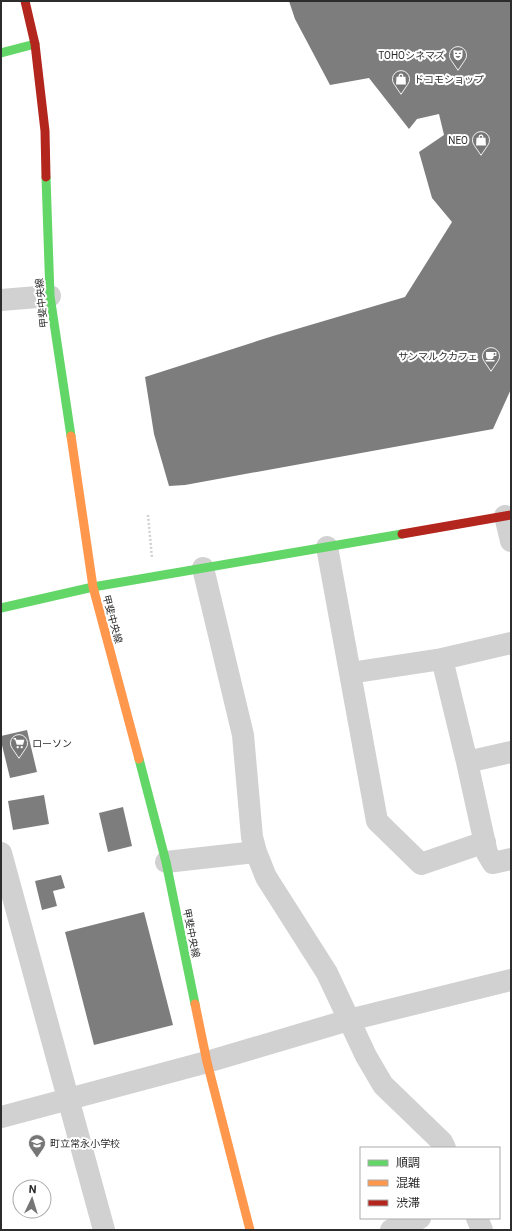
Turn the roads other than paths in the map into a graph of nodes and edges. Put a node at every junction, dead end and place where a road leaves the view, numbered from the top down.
1 (25, 1) edge
2 (35, 44) junction
3 (1, 53) edge
4 (50, 296) junction
5 (1, 300) edge
6 (508, 516) edge
7 (511, 541) edge
8 (327, 547) junction
9 (203, 568) junction
10 (93, 587) junction
11 (1, 608) edge
12 (511, 643) edge
13 (442, 659) junction
14 (350, 673) junction
15 (511, 752) edge
16 (467, 762) junction
17 (485, 842) junction
18 (256, 852) junction
19 (1, 853) edge
20 (511, 859) edge
21 (166, 862) junction
22 (10, 925) edge
23 (511, 980) edge
24 (349, 1020) junction
25 (206, 1062) junction
26 (69, 1099) junction
27 (1, 1117) edge
28 (444, 1147) edge
29 (418, 1219) edge
30 (477, 1219) edge
31 (104, 1230) edge
32 (250, 1230) edge
33 (391, 1230) edge
34 (482, 1230) edge

1 - 2 main road, 甲斐中央線
2 - 3 main road
2 - 4 main road, 甲斐中央線
4 - 5 street
4 - 10 main road, 甲斐中央線
6 - 7 street
6 - 8 main road
8 - 9 main road
8 - 14 street
9 - 10 main road
9 - 18 street
10 - 11 main road
10 - 21 main road, 甲斐中央線
12 - 13 street
13 - 14 street
13 - 16 street
14 - 17 street
15 - 16 street
16 - 17 street
17 - 20 street
18 - 21 street
18 - 24 street
19 - 22 street
21 - 25 main road, 甲斐中央線
22 - 26 street
23 - 24 street
24 - 25 street
24 - 28 street
25 - 26 street
25 - 32 main road, 甲斐中央線
26 - 27 street
26 - 31 street
29 - 33 street
30 - 34 street

